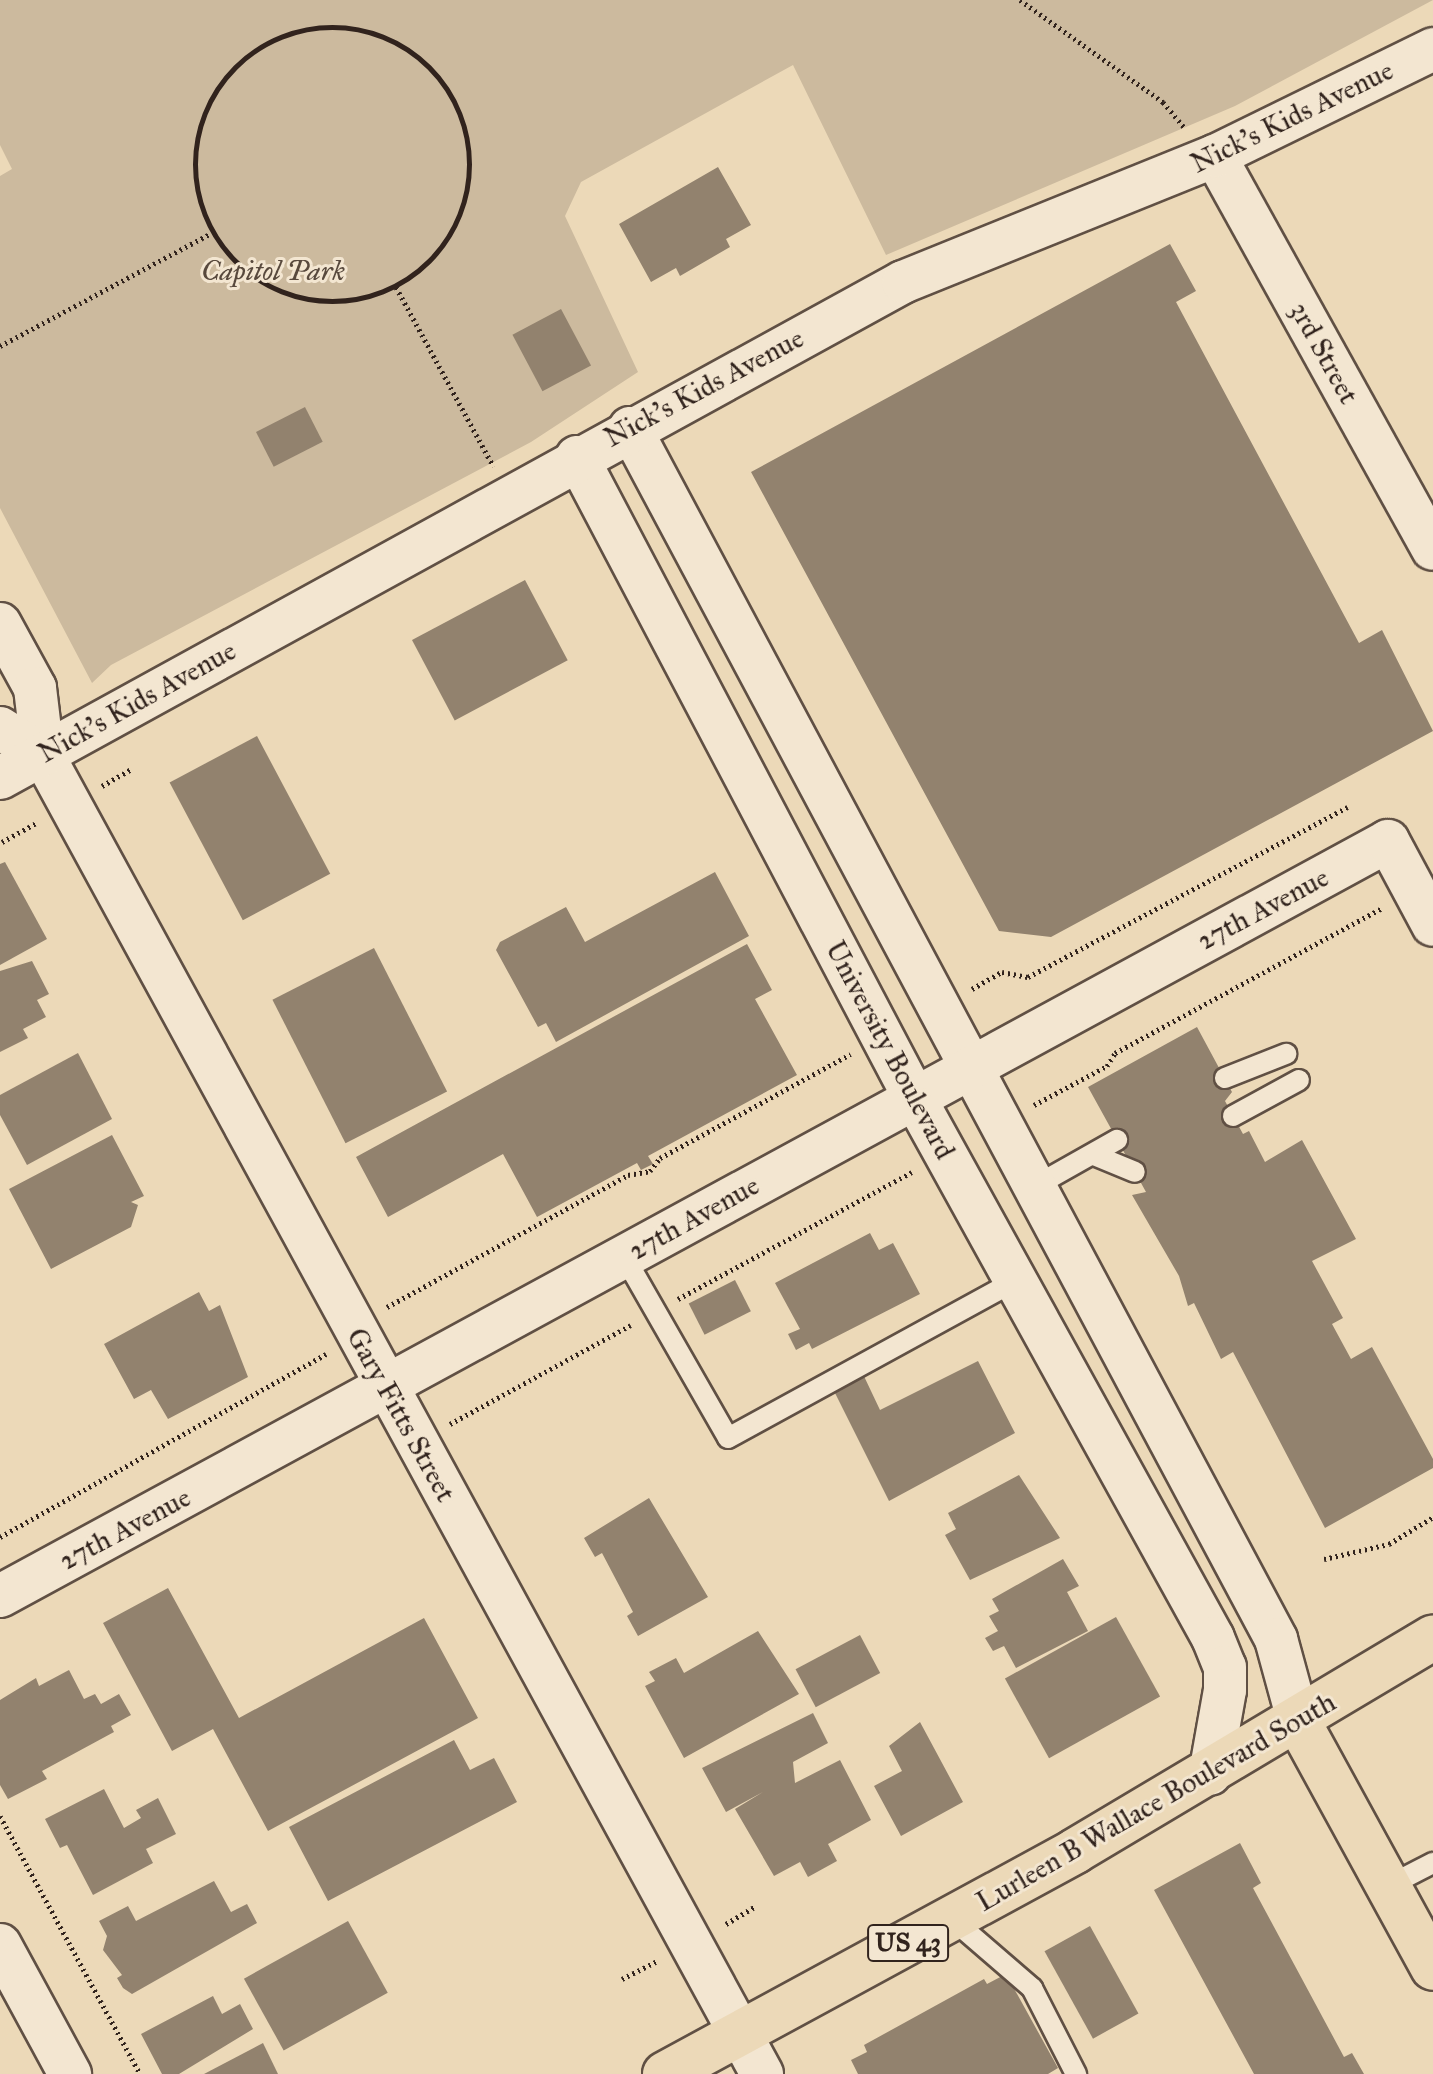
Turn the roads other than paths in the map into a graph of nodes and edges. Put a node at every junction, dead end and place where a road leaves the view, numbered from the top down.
1 (1433, 49) edge
2 (1215, 156) junction
3 (630, 428) junction
4 (577, 457) junction
5 (1433, 549) edge
6 (0, 624) edge
7 (0, 728) edge
8 (43, 755) junction
9 (0, 778) edge
10 (1433, 925) edge
11 (1286, 1054) dead end
12 (973, 1066) junction
13 (1225, 1078) dead end
14 (1299, 1080) dead end
15 (913, 1095) junction
16 (1233, 1116) dead end
17 (1117, 1140) dead end
18 (1094, 1155) junction
19 (1135, 1172) dead end
20 (1037, 1185) junction
21 (625, 1258) junction
22 (1015, 1281) junction
23 (387, 1389) junction
24 (0, 1596) edge
25 (1260, 1608) junction
26 (1213, 1638) junction
27 (1433, 1638) edge
28 (1299, 1723) junction
29 (1210, 1774) junction
30 (1433, 1863) edge
31 (1388, 1886) junction
32 (952, 1919) junction
33 (0, 1945) edge
34 (1433, 1968) edge
35 (741, 2035) junction
36 (70, 2074) edge
37 (665, 2074) edge
38 (762, 2074) edge
39 (1076, 2074) edge

1 - 2 street, Nick's Kids Avenue
2 - 3 street, Nick's Kids Avenue
2 - 5 street, 3rd Street
3 - 4 street, Nick's Kids Avenue
3 - 12 street
4 - 8 street, Nick's Kids Avenue
4 - 15 street, University Boulevard
6 - 8 street, Gary Fitts Street
7 - 8 street, Gary Fitts Street
8 - 9 street, Nick's Kids Avenue
8 - 23 street, Gary Fitts Street
10 - 12 street, 27th Avenue
11 - 13 lane
12 - 15 street, 27th Avenue
12 - 20 street
14 - 16 lane
15 - 21 street, 27th Avenue
15 - 22 street, University Boulevard
17 - 18 lane
18 - 19 lane
18 - 20 lane
20 - 25 street
21 - 22 lane
21 - 23 street, 27th Avenue
22 - 26 street, University Boulevard
23 - 24 street, 27th Avenue
23 - 35 street, Gary Fitts Street
25 - 26 street
25 - 28 street
26 - 29 street, University Boulevard
27 - 28 main road, Lurleen B Wallace Boulevard South / US 43
28 - 29 main road, Lurleen B Wallace Boulevard South / US 43
28 - 31 main road
29 - 32 main road, Lurleen B Wallace Boulevard South / US 43
30 - 31 lane
31 - 34 main road
32 - 35 main road, Lurleen B Wallace Boulevard South / US 43
32 - 39 lane
33 - 36 street
35 - 37 main road, Lurleen B Wallace Boulevard South / US 43
35 - 38 street, Gary Fitts Street

